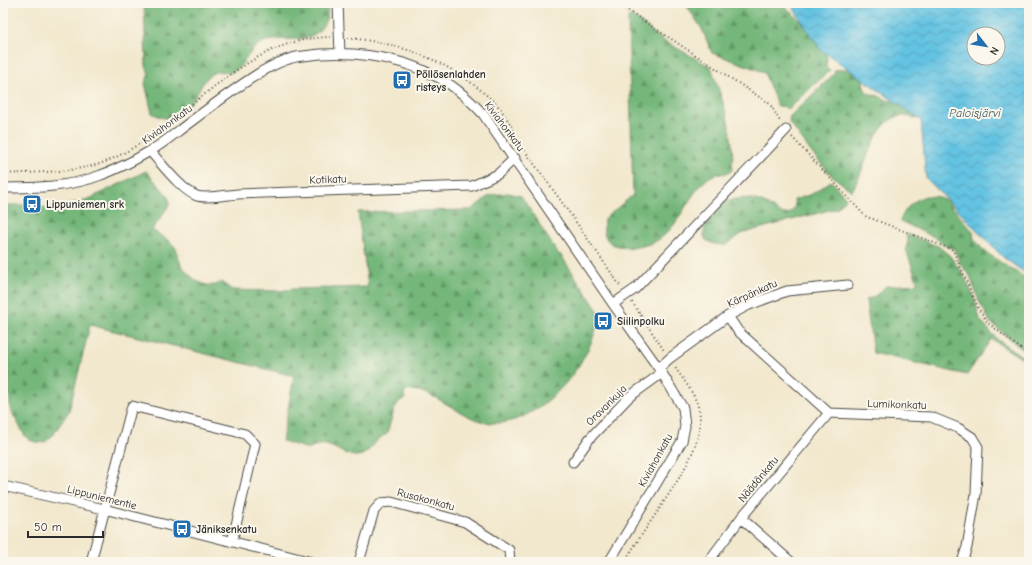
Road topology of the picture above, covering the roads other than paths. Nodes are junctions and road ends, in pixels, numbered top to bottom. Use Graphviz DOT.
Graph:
graph roads {
  1 [pos="338,3"];
  2 [pos="340,54"];
  3 [pos="786,130"];
  4 [pos="150,151"];
  5 [pos="515,158"];
  6 [pos="3,188"];
  7 [pos="848,285"];
  8 [pos="613,304"];
  9 [pos="728,316"];
  10 [pos="661,371"];
  11 [pos="829,413"];
  12 [pos="574,462"];
  13 [pos="3,486"];
  14 [pos="104,509"];
  15 [pos="741,518"];
  16 [pos="232,542"];
  17 [pos="91,562"];
  18 [pos="312,562"];
  19 [pos="359,562"];
  20 [pos="510,562"];
  21 [pos="609,562"];
  22 [pos="708,562"];
  23 [pos="791,562"];
  24 [pos="962,562"];
  1 -- 2 [label="street"];
  2 -- 4 [label="street, Kiviahonkatu"];
  2 -- 5 [label="street, Kiviahonkatu"];
  3 -- 8 [label="street"];
  4 -- 5 [label="street, Kotikatu"];
  4 -- 6 [label="street, Kiviahonkatu"];
  5 -- 8 [label="street, Kiviahonkatu"];
  7 -- 9 [label="street, Kärpänkatu"];
  8 -- 10 [label="street, Kiviahonkatu"];
  9 -- 10 [label="street, Kärpänkatu"];
  9 -- 11 [label="street"];
  10 -- 12 [label="street, Oravankuja"];
  10 -- 21 [label="street, Kiviahonkatu"];
  11 -- 15 [label="street, Näädänkatu"];
  11 -- 24 [label="street, Lumikonkatu"];
  13 -- 14 [label="street, Lippuniementie"];
  14 -- 16 [label="street, Lippuniementie"];
  14 -- 16 [label="street"];
  14 -- 17 [label="street"];
  15 -- 22 [label="street, Näädänkatu"];
  15 -- 23 [label="street"];
  16 -- 18 [label="street, Lippuniementie"];
  19 -- 20 [label="street, Rusakonkatu"];
}
